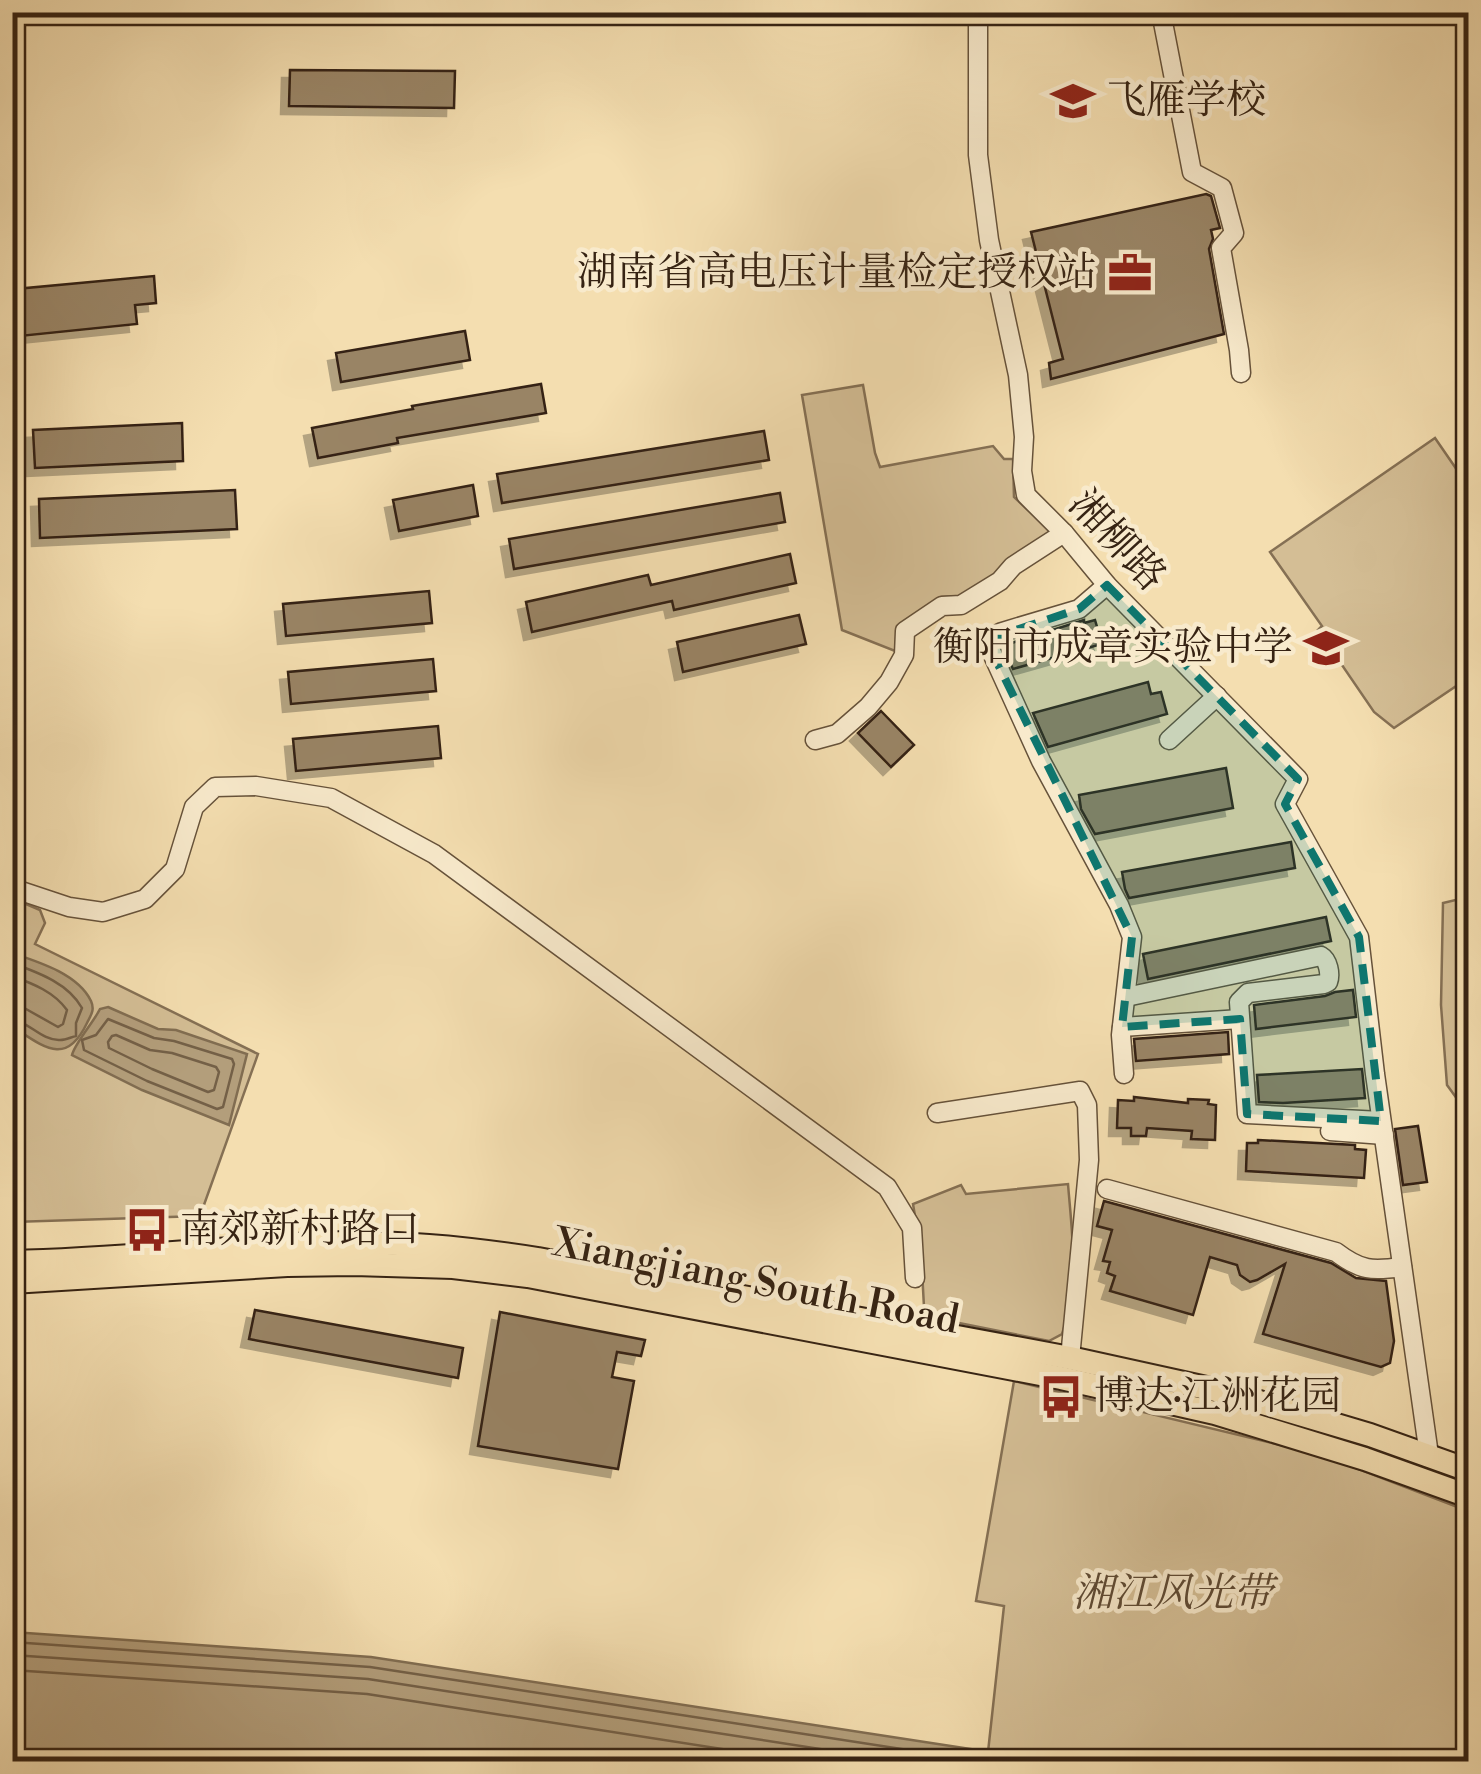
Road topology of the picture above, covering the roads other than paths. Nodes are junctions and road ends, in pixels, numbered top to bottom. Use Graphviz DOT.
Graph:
graph roads {
  1 [pos="978,12"];
  2 [pos="1161,12"];
  3 [pos="1241,373"];
  4 [pos="1064,532"];
  5 [pos="1107,584"];
  6 [pos="1217,696"];
  7 [pos="814,740"];
  8 [pos="1169,740"];
  9 [pos="12,888"];
  10 [pos="1126,996"];
  11 [pos="1240,1019"];
  12 [pos="1122,1028"];
  13 [pos="1124,1074"];
  14 [pos="938,1113"];
  15 [pos="1382,1128"];
  16 [pos="1107,1189"];
  17 [pos="12,1262"];
  18 [pos="1402,1267"];
  19 [pos="915,1278"];
  20 [pos="12,1282"];
  21 [pos="1070,1358"];
  22 [pos="1429,1456"];
  23 [pos="1468,1470"];
  24 [pos="1468,1496"];
  1 -- 4 [label="street, 湘柳路"];
  2 -- 3 [label="street"];
  4 -- 5 [label="street, 湘柳路"];
  4 -- 7 [label="street"];
  5 -- 6 [label="street, 湘柳路"];
  5 -- 10 [label="street"];
  6 -- 8 [label="street"];
  6 -- 15 [label="street, 湘柳路"];
  9 -- 19 [label="street"];
  10 -- 11 [label="street"];
  10 -- 12 [label="street"];
  11 -- 12 [label="street"];
  11 -- 15 [label="street"];
  12 -- 13 [label="street"];
  14 -- 21 [label="street"];
  15 -- 18 [label="street, 湘柳路"];
  16 -- 18 [label="street"];
  17 -- 21 [label="main road, Xiangjiang South Road"];
  18 -- 22 [label="street, 湘柳路"];
  20 -- 24 [label="main road, Xiangjiang South Road"];
  21 -- 22 [label="main road, Xiangjiang South Road"];
  22 -- 23 [label="main road, Xiangjiang South Road"];
}
